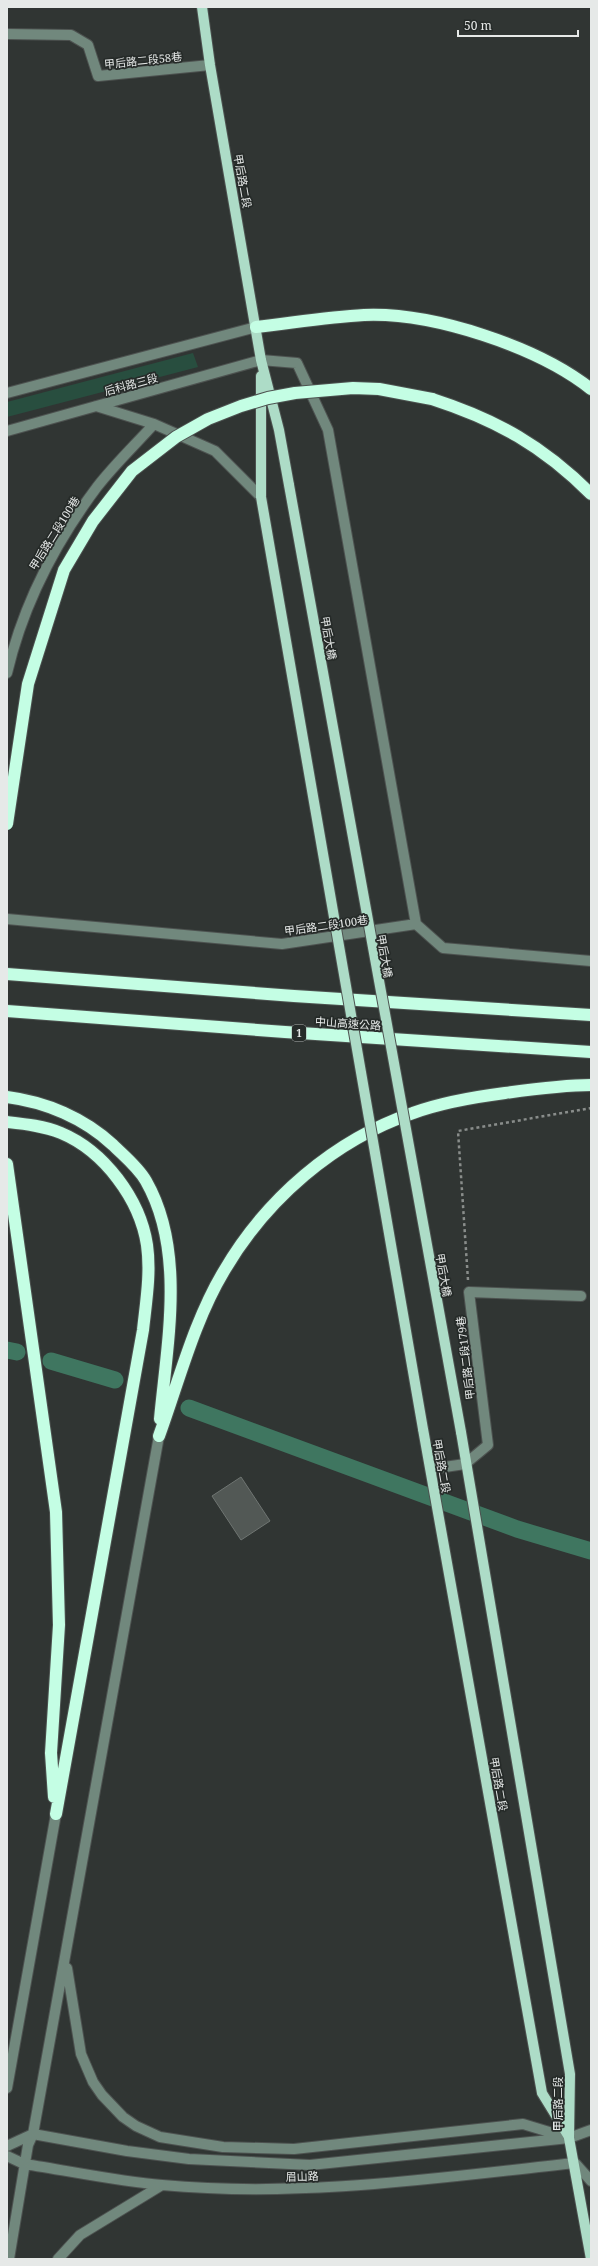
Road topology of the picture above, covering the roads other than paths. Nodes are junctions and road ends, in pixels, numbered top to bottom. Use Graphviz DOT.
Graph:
graph roads {
  1 [pos="202,7"];
  2 [pos="7,34"];
  3 [pos="210,65"];
  4 [pos="256,327"];
  5 [pos="261,360"];
  6 [pos="591,389"];
  7 [pos="7,393"];
  8 [pos="96,406"];
  9 [pos="154,424"];
  10 [pos="7,431"];
  11 [pos="289,485"];
  12 [pos="591,494"];
  13 [pos="261,497"];
  14 [pos="7,673"];
  15 [pos="7,824"];
  16 [pos="7,919"];
  17 [pos="416,924"];
  18 [pos="591,961"];
  19 [pos="7,974"];
  20 [pos="7,1011"];
  21 [pos="591,1015"];
  22 [pos="591,1052"];
  23 [pos="591,1085"];
  24 [pos="7,1097"];
  25 [pos="7,1122"];
  26 [pos="7,1164"];
  27 [pos="581,1296"];
  28 [pos="461,1432"];
  29 [pos="159,1436"];
  30 [pos="465,1464"];
  31 [pos="431,1469"];
  32 [pos="56,1814"];
  33 [pos="65,1960"];
  34 [pos="7,2088"];
  35 [pos="591,2130"];
  36 [pos="33,2134"];
  37 [pos="569,2138"];
  38 [pos="7,2146"];
  39 [pos="7,2156"];
  40 [pos="575,2162"];
  41 [pos="24,2164"];
  42 [pos="591,2181"];
  43 [pos="162,2185"];
  44 [pos="9,2259"];
  45 [pos="58,2259"];
  46 [pos="591,2259"];
  1 -- 3 [label="main road, 甲后路二段"];
  2 -- 3 [label="street, 甲后路二段58巷"];
  3 -- 4 [label="main road, 甲后路二段"];
  4 -- 5 [label="main road, 甲后路二段"];
  4 -- 6 [label="highway"];
  4 -- 7 [label="street, 后科路三段"];
  5 -- 8 [label="street, 后科路三段"];
  5 -- 11 [label="main road, 甲后路二段"];
  5 -- 13 [label="main road, 甲后路二段"];
  5 -- 17 [label="street"];
  8 -- 9 [label="street"];
  8 -- 10 [label="street, 后科路三段"];
  9 -- 13 [label="street"];
  9 -- 14 [label="street, 甲后路二段100巷"];
  11 -- 28 [label="main road, 甲后大橋, bridge"];
  12 -- 15 [label="highway, bridge"];
  13 -- 31 [label="main road, 甲后路二段, bridge"];
  16 -- 17 [label="street, 甲后路二段100巷"];
  17 -- 18 [label="street"];
  19 -- 21 [label="highway"];
  20 -- 22 [label="highway, 中山高速公路 / 1"];
  23 -- 29 [label="highway"];
  24 -- 29 [label="highway"];
  25 -- 32 [label="highway"];
  26 -- 32 [label="highway"];
  27 -- 30 [label="street, 甲后路二段179巷"];
  28 -- 30 [label="main road, 甲后路二段"];
  29 -- 33 [label="street"];
  30 -- 31 [label="street"];
  30 -- 37 [label="main road, 甲后路二段"];
  31 -- 37 [label="main road, 甲后路二段"];
  32 -- 34 [label="street"];
  33 -- 36 [label="street"];
  33 -- 37 [label="street"];
  35 -- 37 [label="street, 眉山路"];
  36 -- 37 [label="street, 眉山路"];
  36 -- 38 [label="street"];
  36 -- 41 [label="street"];
  37 -- 40 [label="main road, 甲后路二段"];
  39 -- 41 [label="street, 眉山路"];
  40 -- 42 [label="street"];
  40 -- 43 [label="street, 眉山路"];
  40 -- 46 [label="main road, 甲后路二段"];
  41 -- 43 [label="street, 眉山路"];
  41 -- 44 [label="street"];
  43 -- 45 [label="street"];
}
